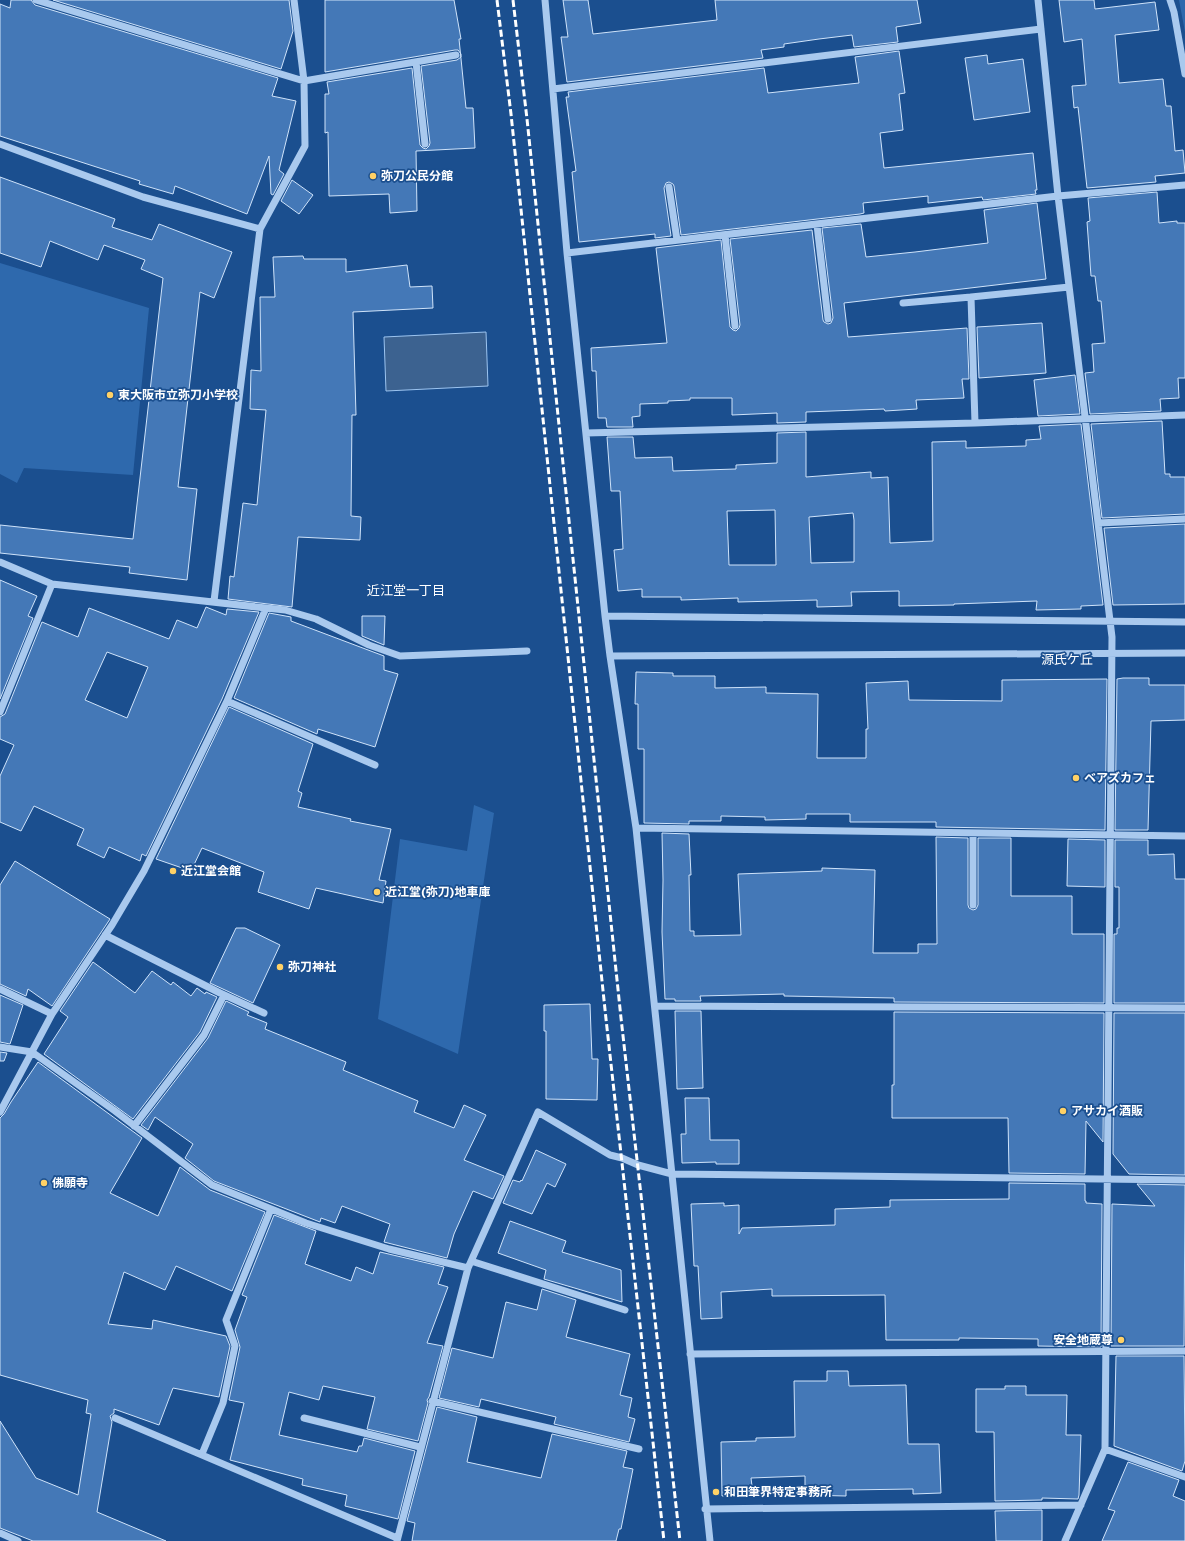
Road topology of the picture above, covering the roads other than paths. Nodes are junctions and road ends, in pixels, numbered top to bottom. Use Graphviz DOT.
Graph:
graph roads {
  1 [pos="36,0"];
  2 [pos="294,0"];
  3 [pos="545,0"];
  4 [pos="1038,0"];
  5 [pos="1170,0"];
  6 [pos="1041,29"];
  7 [pos="456,55"];
  8 [pos="416,62"];
  9 [pos="1185,74"];
  10 [pos="304,81"];
  11 [pos="553,89"];
  12 [pos="0,144"];
  13 [pos="425,144"];
  14 [pos="1185,185"];
  15 [pos="668,187"];
  16 [pos="1058,196"];
  17 [pos="817,224"];
  18 [pos="260,229"];
  19 [pos="725,235"];
  20 [pos="677,240"];
  21 [pos="567,253"];
  22 [pos="1069,287"];
  23 [pos="971,297"];
  24 [pos="903,302"];
  25 [pos="828,320"];
  26 [pos="735,326"];
  27 [pos="1185,415"];
  28 [pos="1086,418"];
  29 [pos="975,423"];
  30 [pos="586,433"];
  31 [pos="1185,519"];
  32 [pos="1098,522"];
  33 [pos="0,562"];
  34 [pos="52,584"];
  35 [pos="214,601"];
  36 [pos="266,608"];
  37 [pos="605,616"];
  38 [pos="1110,622"];
  39 [pos="1185,622"];
  40 [pos="526,651"];
  41 [pos="1112,653"];
  42 [pos="1185,653"];
  43 [pos="610,656"];
  44 [pos="227,701"];
  45 [pos="0,712"];
  46 [pos="375,765"];
  47 [pos="636,828"];
  48 [pos="973,833"];
  49 [pos="1110,835"];
  50 [pos="1185,836"];
  51 [pos="973,905"];
  52 [pos="105,935"];
  53 [pos="0,989"];
  54 [pos="224,995"];
  55 [pos="655,1006"];
  56 [pos="1108,1008"];
  57 [pos="1185,1008"];
  58 [pos="264,1012"];
  59 [pos="52,1014"];
  60 [pos="0,1047"];
  61 [pos="32,1052"];
  62 [pos="0,1112"];
  63 [pos="134,1126"];
  64 [pos="672,1174"];
  65 [pos="1107,1180"];
  66 [pos="1185,1180"];
  67 [pos="270,1209"];
  68 [pos="469,1265"];
  69 [pos="625,1310"];
  70 [pos="1106,1351"];
  71 [pos="1185,1351"];
  72 [pos="690,1354"];
  73 [pos="432,1401"];
  74 [pos="115,1418"];
  75 [pos="304,1418"];
  76 [pos="420,1447"];
  77 [pos="639,1449"];
  78 [pos="1105,1450"];
  79 [pos="202,1454"];
  80 [pos="1185,1477"];
  81 [pos="1081,1505"];
  82 [pos="705,1509"];
  83 [pos="0,1533"];
  84 [pos="397,1540"];
  85 [pos="18,1541"];
  86 [pos="710,1541"];
  87 [pos="1065,1541"];
  1 -- 10 [label="street"];
  2 -- 10 [label="street"];
  3 -- 11 [label="street"];
  4 -- 6 [label="street"];
  5 -- 9 [label="street"];
  6 -- 11 [label="street"];
  6 -- 16 [label="street"];
  7 -- 8 [label="street"];
  8 -- 10 [label="street"];
  8 -- 13 [label="street"];
  10 -- 18 [label="street"];
  11 -- 21 [label="street"];
  12 -- 18 [label="street"];
  14 -- 16 [label="street"];
  15 -- 20 [label="street"];
  16 -- 17 [label="street"];
  16 -- 22 [label="street"];
  17 -- 19 [label="street"];
  17 -- 25 [label="street"];
  18 -- 35 [label="street"];
  19 -- 20 [label="street"];
  19 -- 26 [label="street"];
  20 -- 21 [label="street"];
  21 -- 30 [label="street"];
  22 -- 23 [label="street"];
  22 -- 28 [label="street"];
  23 -- 24 [label="street"];
  23 -- 29 [label="street"];
  27 -- 28 [label="street"];
  28 -- 29 [label="street"];
  28 -- 32 [label="street"];
  29 -- 30 [label="street"];
  30 -- 37 [label="street"];
  31 -- 32 [label="street"];
  32 -- 38 [label="street"];
  33 -- 34 [label="street"];
  34 -- 35 [label="street"];
  34 -- 45 [label="street"];
  35 -- 36 [label="street"];
  36 -- 40 [label="street"];
  36 -- 44 [label="street"];
  37 -- 38 [label="street"];
  37 -- 43 [label="street"];
  38 -- 39 [label="street"];
  38 -- 41 [label="street"];
  41 -- 42 [label="street"];
  41 -- 43 [label="street"];
  41 -- 49 [label="street"];
  43 -- 47 [label="street"];
  44 -- 46 [label="street"];
  44 -- 52 [label="street"];
  47 -- 48 [label="street"];
  47 -- 55 [label="street"];
  48 -- 49 [label="street"];
  48 -- 51 [label="street"];
  49 -- 50 [label="street"];
  49 -- 56 [label="street"];
  52 -- 54 [label="street"];
  52 -- 59 [label="street"];
  53 -- 59 [label="street"];
  54 -- 58 [label="street"];
  54 -- 63 [label="street"];
  55 -- 56 [label="street"];
  55 -- 64 [label="street"];
  56 -- 57 [label="street"];
  56 -- 65 [label="street"];
  59 -- 61 [label="street"];
  60 -- 61 [label="street"];
  61 -- 62 [label="street"];
  61 -- 63 [label="street"];
  63 -- 67 [label="street"];
  64 -- 65 [label="street"];
  64 -- 68 [label="street"];
  64 -- 72 [label="street"];
  65 -- 66 [label="street"];
  65 -- 70 [label="street"];
  67 -- 68 [label="street"];
  67 -- 79 [label="street"];
  68 -- 69 [label="street"];
  68 -- 73 [label="street"];
  70 -- 71 [label="street"];
  70 -- 72 [label="street"];
  70 -- 78 [label="street"];
  72 -- 82 [label="street"];
  73 -- 76 [label="street"];
  73 -- 77 [label="street"];
  74 -- 79 [label="street"];
  75 -- 76 [label="street"];
  76 -- 84 [label="street"];
  78 -- 80 [label="street"];
  78 -- 81 [label="street"];
  79 -- 84 [label="street"];
  81 -- 82 [label="street"];
  81 -- 87 [label="street"];
  82 -- 86 [label="street"];
  83 -- 85 [label="street"];
}
